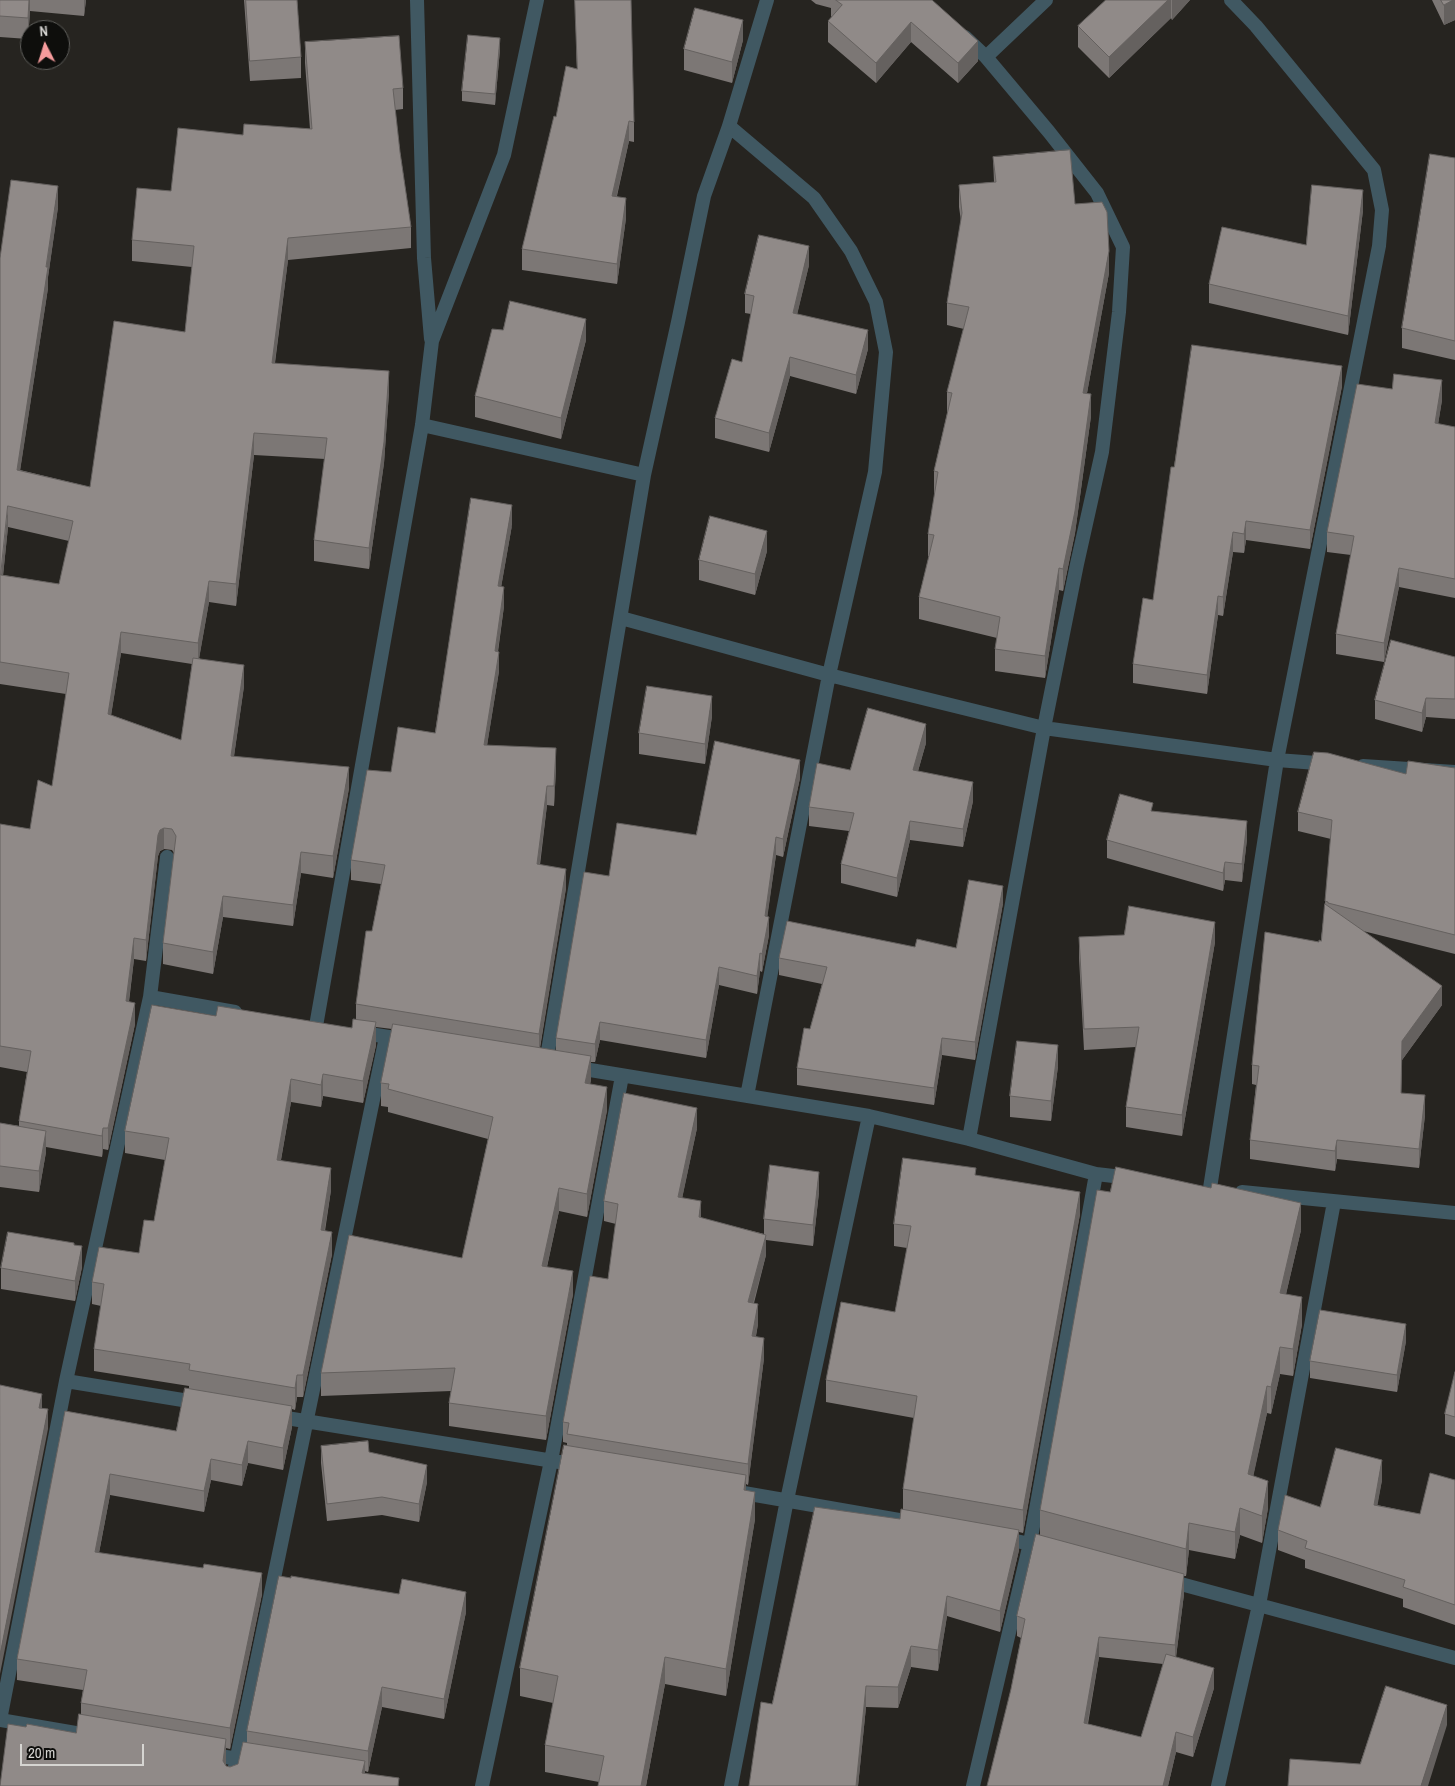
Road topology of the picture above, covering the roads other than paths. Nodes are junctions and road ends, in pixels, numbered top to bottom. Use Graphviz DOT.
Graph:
graph roads {
  1 [pos="417,0"];
  2 [pos="537,0"];
  3 [pos="767,0"];
  4 [pos="1046,0"];
  5 [pos="1230,0"];
  6 [pos="951,25"];
  7 [pos="986,57"];
  8 [pos="729,126"];
  9 [pos="432,342"];
  10 [pos="422,425"];
  11 [pos="644,475"];
  12 [pos="621,618"];
  13 [pos="829,675"];
  14 [pos="1044,728"];
  15 [pos="1276,760"];
  16 [pos="1455,772"];
  17 [pos="167,857"];
  18 [pos="150,997"];
  19 [pos="247,1014"];
  20 [pos="386,1037"];
  21 [pos="424,1043"];
  22 [pos="622,1076"];
  23 [pos="747,1096"];
  24 [pos="869,1116"];
  25 [pos="969,1139"];
  26 [pos="1096,1174"];
  27 [pos="1144,1180"];
  28 [pos="1334,1202"];
  29 [pos="1455,1213"];
  30 [pos="66,1381"];
  31 [pos="211,1405"];
  32 [pos="259,1413"];
  33 [pos="307,1421"];
  34 [pos="551,1461"];
  35 [pos="590,1467"];
  36 [pos="728,1490"];
  37 [pos="787,1500"];
  38 [pos="913,1522"];
  39 [pos="991,1536"];
  40 [pos="1030,1542"];
  41 [pos="1068,1553"];
  42 [pos="1154,1576"];
  43 [pos="1259,1605"];
  44 [pos="1455,1658"];
  45 [pos="108,1738"];
  46 [pos="197,1752"];
  47 [pos="236,1759"];
  48 [pos="266,1764"];
  49 [pos="231,1786"];
  50 [pos="482,1786"];
  51 [pos="731,1786"];
  52 [pos="973,1786"];
  53 [pos="1218,1786"];
  1 -- 9 [label="street"];
  2 -- 9 [label="street"];
  3 -- 8 [label="street"];
  4 -- 7 [label="street"];
  5 -- 15 [label="street"];
  6 -- 7 [label="street"];
  7 -- 14 [label="street"];
  8 -- 11 [label="street"];
  8 -- 13 [label="street"];
  9 -- 10 [label="street"];
  10 -- 11 [label="street"];
  10 -- 20 [label="street"];
  11 -- 12 [label="street"];
  12 -- 13 [label="street"];
  12 -- 22 [label="street"];
  13 -- 14 [label="street"];
  13 -- 23 [label="street"];
  14 -- 15 [label="street"];
  14 -- 25 [label="street"];
  15 -- 16 [label="street"];
  15 -- 28 [label="street"];
  17 -- 18 [label="street"];
  18 -- 19 [label="street"];
  18 -- 30 [label="street"];
  20 -- 21 [label="street"];
  20 -- 33 [label="street"];
  22 -- 23 [label="street"];
  22 -- 34 [label="street"];
  23 -- 24 [label="street"];
  24 -- 25 [label="street"];
  24 -- 37 [label="street"];
  25 -- 26 [label="street"];
  26 -- 27 [label="street"];
  26 -- 40 [label="street"];
  28 -- 29 [label="street"];
  28 -- 43 [label="street"];
  30 -- 31 [label="street"];
  30 -- 45 [label="street"];
  32 -- 33 [label="street"];
  33 -- 34 [label="street"];
  33 -- 47 [label="street"];
  34 -- 35 [label="street"];
  34 -- 50 [label="street"];
  36 -- 37 [label="street"];
  37 -- 38 [label="street"];
  37 -- 51 [label="street"];
  39 -- 40 [label="street"];
  40 -- 41 [label="street"];
  40 -- 52 [label="street"];
  42 -- 43 [label="street"];
  43 -- 44 [label="street"];
  43 -- 53 [label="street"];
  46 -- 47 [label="street"];
  47 -- 48 [label="street"];
  47 -- 49 [label="street"];
}
